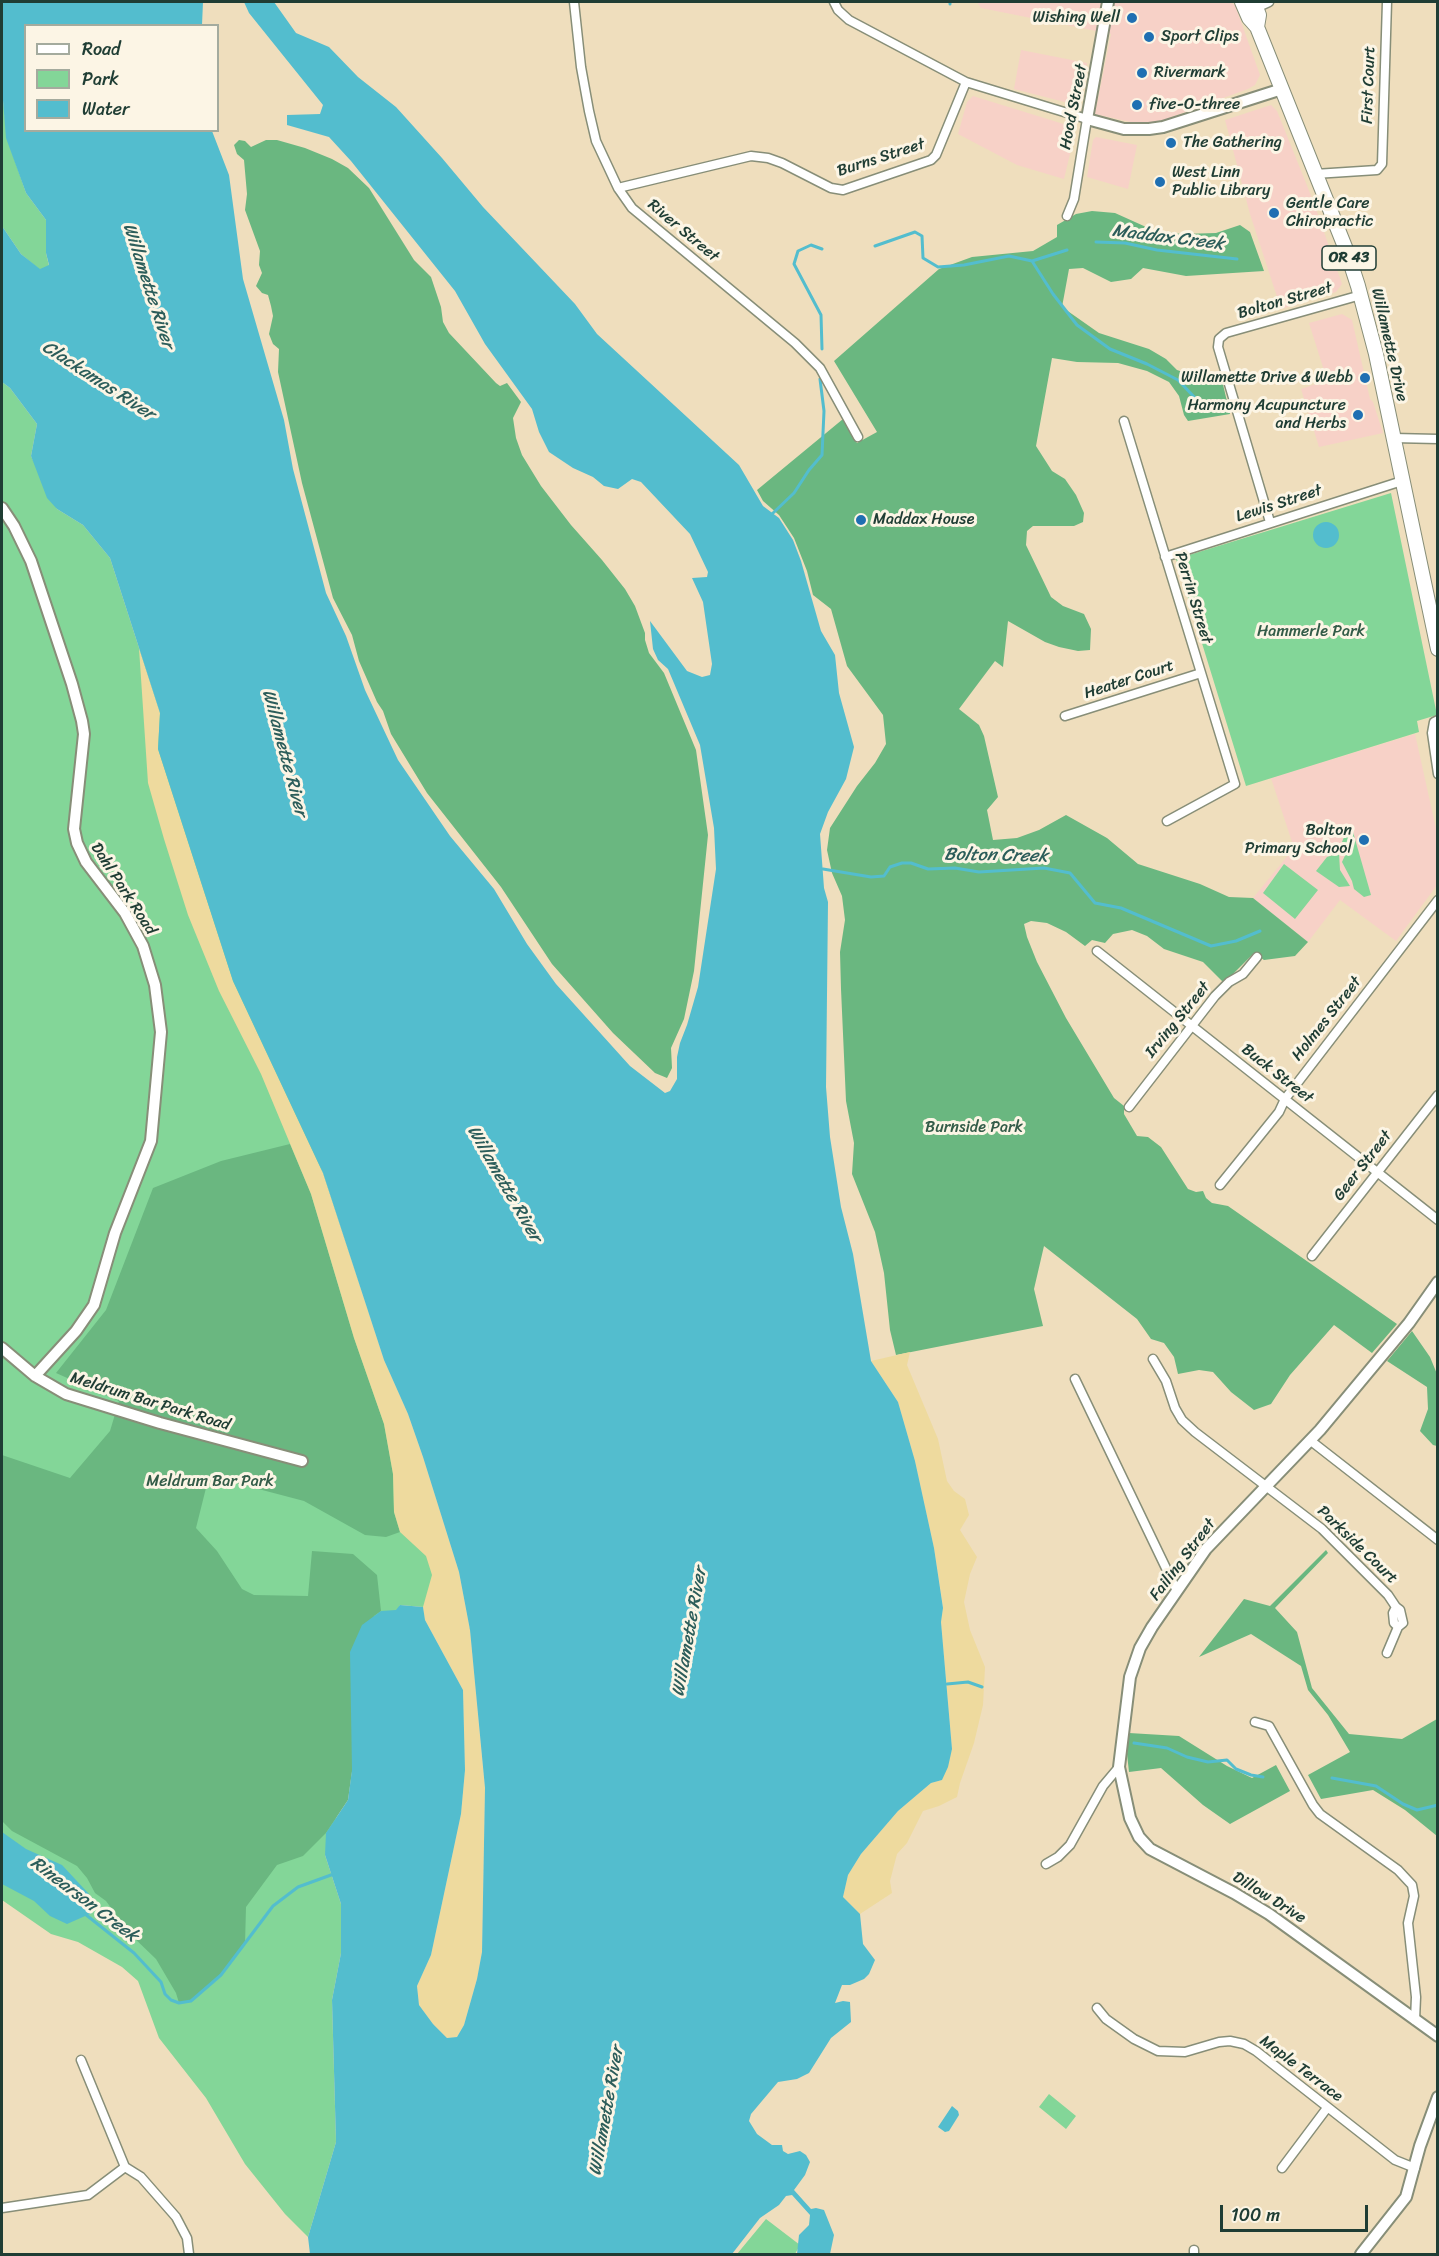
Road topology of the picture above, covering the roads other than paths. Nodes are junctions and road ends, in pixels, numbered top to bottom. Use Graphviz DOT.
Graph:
graph roads {
  1 [pos="574,2"];
  2 [pos="834,2"];
  3 [pos="1108,2"];
  4 [pos="1242,2"];
  5 [pos="1387,2"];
  6 [pos="1260,4"];
  7 [pos="1257,27"];
  8 [pos="966,82"];
  9 [pos="1282,89"];
  10 [pos="1088,118"];
  11 [pos="1315,174"];
  12 [pos="618,188"];
  13 [pos="1067,216"];
  14 [pos="1361,295"];
  15 [pos="1124,421"];
  16 [pos="858,437"];
  17 [pos="1393,438"];
  18 [pos="1437,439"];
  19 [pos="1402,481"];
  20 [pos="2,508"];
  21 [pos="1270,522"];
  22 [pos="1165,557"];
  23 [pos="1437,649"];
  24 [pos="1201,673"];
  25 [pos="1065,716"];
  26 [pos="1437,720"];
  27 [pos="1437,774"];
  28 [pos="1167,821"];
  29 [pos="1437,900"];
  30 [pos="1097,951"];
  31 [pos="1257,957"];
  32 [pos="1191,1025"];
  33 [pos="1437,1095"];
  34 [pos="1285,1099"];
  35 [pos="1129,1107"];
  36 [pos="1377,1172"];
  37 [pos="1220,1185"];
  38 [pos="1437,1220"];
  39 [pos="1312,1256"];
  40 [pos="1437,1282"];
  41 [pos="2,1348"];
  42 [pos="1153,1359"];
  43 [pos="35,1376"];
  44 [pos="1075,1379"];
  45 [pos="1311,1441"];
  46 [pos="302,1461"];
  47 [pos="1265,1487"];
  48 [pos="1437,1540"];
  49 [pos="1176,1591"];
  50 [pos="1387,1653"];
  51 [pos="1255,1722"];
  52 [pos="1119,1767"];
  53 [pos="1046,1864"];
  54 [pos="1097,2008"];
  55 [pos="1415,2020"];
  56 [pos="1437,2036"];
  57 [pos="81,2060"];
  58 [pos="1437,2097"];
  59 [pos="1327,2108"];
  60 [pos="125,2167"];
  61 [pos="1282,2168"];
  62 [pos="1415,2168"];
  63 [pos="2,2208"];
  64 [pos="189,2254"];
  65 [pos="1361,2254"];
  1 -- 12 [label="street, River Street"];
  2 -- 8 [label="street"];
  3 -- 10 [label="street, Hood Street"];
  4 -- 7 [label="main road, Willamette Drive / OR 43"];
  5 -- 11 [label="street, First Court"];
  6 -- 7 [label="main road, Willamette Drive / OR 43"];
  7 -- 9 [label="main road, Willamette Drive / OR 43"];
  8 -- 10 [label="street"];
  8 -- 12 [label="street, Burns Street"];
  9 -- 10 [label="street"];
  9 -- 11 [label="main road, Willamette Drive / OR 43"];
  10 -- 13 [label="street, Hood Street"];
  11 -- 14 [label="main road, Willamette Drive / OR 43"];
  12 -- 16 [label="street, River Street"];
  14 -- 17 [label="main road, Willamette Drive / OR 43"];
  14 -- 21 [label="street, Bolton Street"];
  15 -- 22 [label="street, Perrin Street"];
  17 -- 18 [label="street"];
  17 -- 19 [label="main road, Willamette Drive / OR 43"];
  19 -- 21 [label="street, Lewis Street"];
  19 -- 23 [label="main road, Willamette Drive / OR 43"];
  20 -- 43 [label="street, Dahl Park Road"];
  21 -- 22 [label="street, Lewis Street"];
  22 -- 24 [label="street, Perrin Street"];
  24 -- 25 [label="street, Heater Court"];
  24 -- 28 [label="street, Perrin Street"];
  26 -- 27 [label="street"];
  29 -- 34 [label="street, Holmes Street"];
  30 -- 32 [label="street, Buck Street"];
  31 -- 32 [label="street, Irving Street"];
  32 -- 34 [label="street, Buck Street"];
  32 -- 35 [label="street, Irving Street"];
  33 -- 36 [label="street, Geer Street"];
  34 -- 36 [label="street, Buck Street"];
  34 -- 37 [label="street, Holmes Street"];
  36 -- 38 [label="street, Buck Street"];
  36 -- 39 [label="street, Geer Street"];
  40 -- 45 [label="street, Failing Street"];
  41 -- 43 [label="street, Meldrum Bar Park Road"];
  42 -- 47 [label="street, Parkside Court"];
  43 -- 46 [label="street, Meldrum Bar Park Road"];
  44 -- 49 [label="street"];
  45 -- 47 [label="street, Failing Street"];
  45 -- 48 [label="street"];
  47 -- 49 [label="street, Failing Street"];
  47 -- 50 [label="street, Parkside Court"];
  49 -- 52 [label="street, Failing Street"];
  51 -- 55 [label="street"];
  52 -- 53 [label="street"];
  52 -- 55 [label="street, Dillow Drive"];
  54 -- 59 [label="street, Maple Terrace"];
  55 -- 56 [label="street, Dillow Drive"];
  57 -- 60 [label="street"];
  58 -- 62 [label="street"];
  59 -- 61 [label="street"];
  59 -- 62 [label="street, Maple Terrace"];
  60 -- 63 [label="street"];
  60 -- 64 [label="street"];
  62 -- 65 [label="street"];
}
